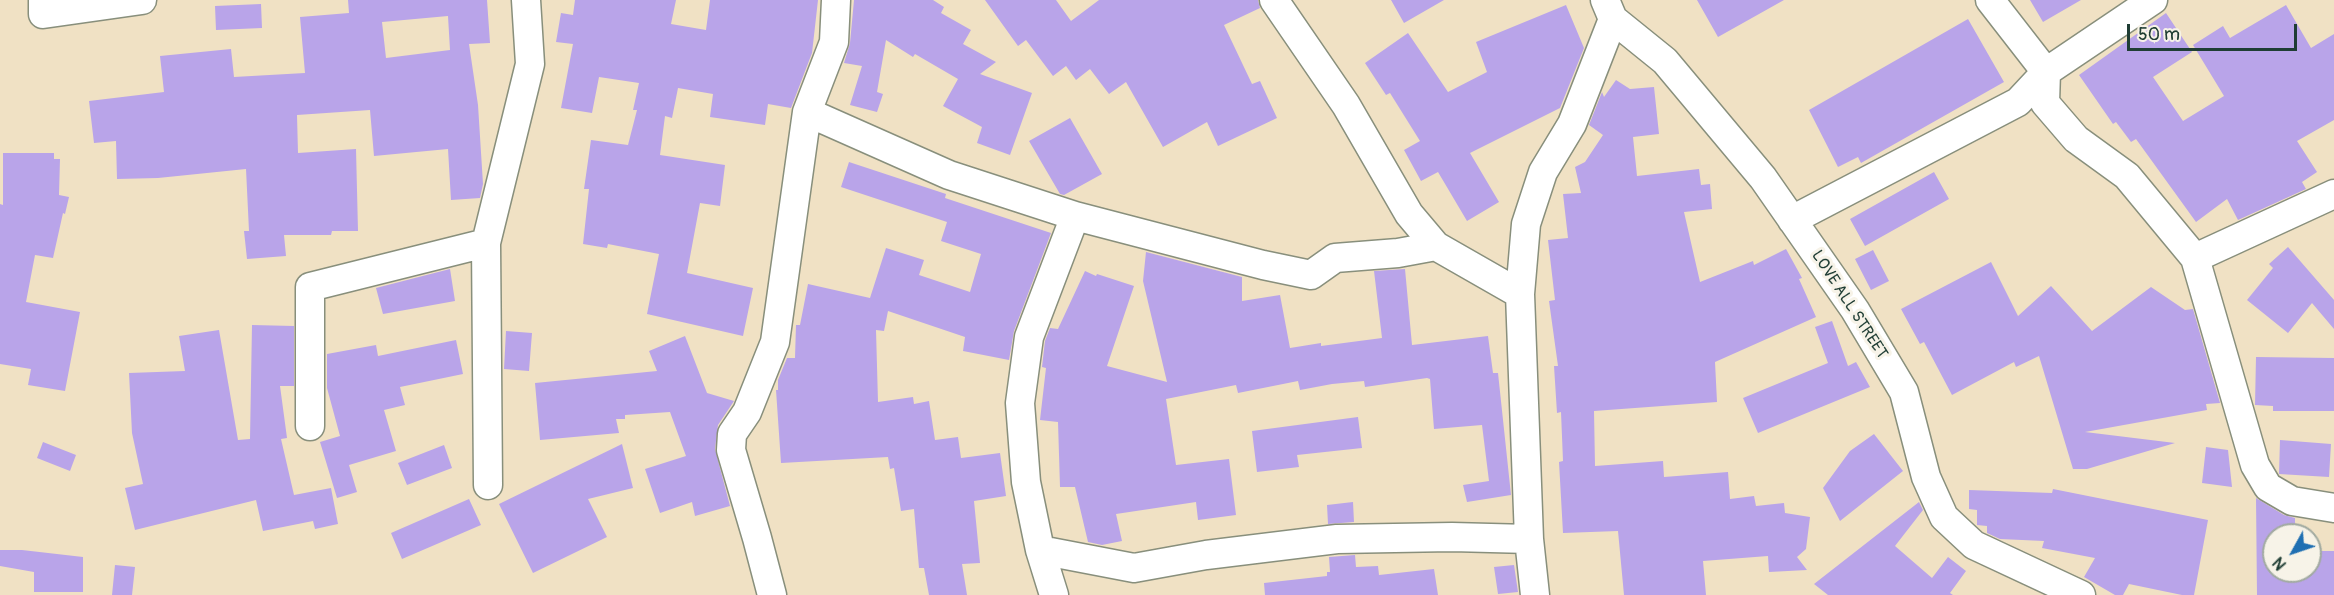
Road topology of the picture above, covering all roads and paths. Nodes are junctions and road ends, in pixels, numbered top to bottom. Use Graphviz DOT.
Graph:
graph roads {
  1 [pos="43,0"];
  2 [pos="142,0"];
  3 [pos="526,0"];
  4 [pos="836,0"];
  5 [pos="1274,0"];
  6 [pos="1990,0"];
  7 [pos="2153,0"];
  8 [pos="1609,10"];
  9 [pos="2046,72"];
  10 [pos="807,112"];
  11 [pos="2334,194"];
  12 [pos="1409,214"];
  13 [pos="1075,216"];
  14 [pos="1792,220"];
  15 [pos="486,243"];
  16 [pos="1436,246"];
  17 [pos="1398,253"];
  18 [pos="2196,258"];
  19 [pos="1520,294"];
  20 [pos="310,426"];
  21 [pos="488,485"];
  22 [pos="2334,508"];
  23 [pos="1529,540"];
  24 [pos="1040,550"];
  25 [pos="772,595"];
  26 [pos="1054,595"];
  27 [pos="1535,595"];
  28 [pos="2081,595"];
  1 -- 2 [label="street"];
  3 -- 15 [label="street"];
  4 -- 10 [label="street"];
  5 -- 12 [label="street"];
  6 -- 9 [label="street"];
  7 -- 9 [label="street"];
  8 -- 14 [label="street, LOVE ALL STREET"];
  8 -- 19 [label="street"];
  9 -- 14 [label="street"];
  9 -- 18 [label="street"];
  10 -- 13 [label="street"];
  10 -- 25 [label="street"];
  11 -- 18 [label="street"];
  12 -- 16 [label="street"];
  12 -- 17 [label="street"];
  13 -- 17 [label="street"];
  13 -- 24 [label="street"];
  14 -- 28 [label="street, LOVE ALL STREET"];
  15 -- 20 [label="street"];
  15 -- 21 [label="street"];
  16 -- 17 [label="street"];
  16 -- 19 [label="street"];
  18 -- 22 [label="street"];
  19 -- 23 [label="street"];
  23 -- 24 [label="street"];
  23 -- 27 [label="street"];
  24 -- 26 [label="street"];
}
